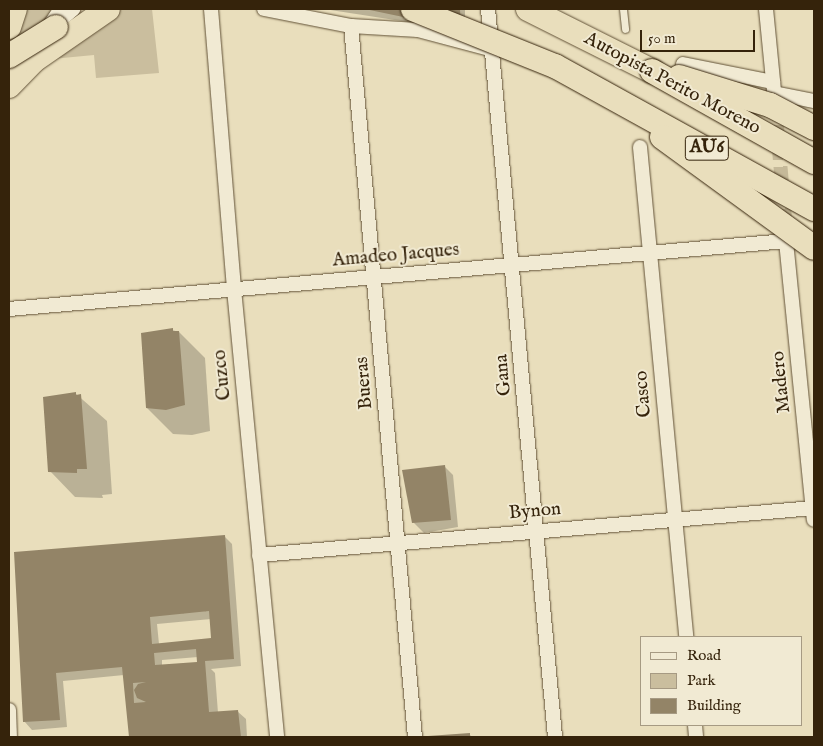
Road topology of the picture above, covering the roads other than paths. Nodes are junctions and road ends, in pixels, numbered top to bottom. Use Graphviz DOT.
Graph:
graph roads {
  1 [pos="15,9"];
  2 [pos="62,9"];
  3 [pos="73,9"];
  4 [pos="96,9"];
  5 [pos="108,9"];
  6 [pos="211,9"];
  7 [pos="264,9"];
  8 [pos="413,9"];
  9 [pos="488,9"];
  10 [pos="528,9"];
  11 [pos="622,9"];
  12 [pos="766,9"];
  13 [pos="351,26"];
  14 [pos="9,27"];
  15 [pos="625,29"];
  16 [pos="48,31"];
  17 [pos="491,49"];
  18 [pos="9,56"];
  19 [pos="683,64"];
  20 [pos="652,71"];
  21 [pos="9,77"];
  22 [pos="9,86"];
  23 [pos="599,89"];
  24 [pos="774,92"];
  25 [pos="814,101"];
  26 [pos="814,128"];
  27 [pos="640,147"];
  28 [pos="814,162"];
  29 [pos="814,208"];
  30 [pos="786,241"];
  31 [pos="814,248"];
  32 [pos="650,252"];
  33 [pos="513,264"];
  34 [pos="375,276"];
  35 [pos="234,289"];
  36 [pos="9,309"];
  37 [pos="814,512"];
  38 [pos="674,520"];
  39 [pos="537,531"];
  40 [pos="398,543"];
  41 [pos="259,555"];
  42 [pos="686,636"];
  43 [pos="9,710"];
  44 [pos="10,737"];
  45 [pos="278,737"];
  46 [pos="415,737"];
  47 [pos="556,737"];
  1 -- 14 [label="highway"];
  2 -- 16 [label="street"];
  3 -- 16 [label="street"];
  4 -- 18 [label="highway, bridge"];
  5 -- 22 [label="highway"];
  6 -- 35 [label="street, Cuzco"];
  7 -- 13 [label="street"];
  8 -- 23 [label="highway, Autopista Perito Moreno / AU6, bridge"];
  9 -- 17 [label="street, Gana"];
  10 -- 20 [label="highway, Autopista Perito Moreno / AU6"];
  11 -- 15 [label="lane"];
  12 -- 24 [label="street"];
  13 -- 17 [label="street"];
  13 -- 34 [label="street, Bueras"];
  16 -- 21 [label="street"];
  17 -- 33 [label="street, Gana"];
  19 -- 24 [label="street"];
  20 -- 26 [label="highway, bridge"];
  20 -- 28 [label="highway, Autopista Perito Moreno / AU6, bridge"];
  23 -- 29 [label="highway, Autopista Perito Moreno / AU6, bridge"];
  23 -- 31 [label="highway, bridge"];
  24 -- 25 [label="street"];
  27 -- 32 [label="street, Casco"];
  30 -- 32 [label="street, Amadeo Jacques"];
  30 -- 37 [label="street, Madero"];
  32 -- 33 [label="street, Amadeo Jacques"];
  32 -- 38 [label="street, Casco"];
  33 -- 34 [label="street, Amadeo Jacques"];
  33 -- 39 [label="street, Gana"];
  34 -- 35 [label="street, Amadeo Jacques"];
  34 -- 40 [label="street, Bueras"];
  35 -- 36 [label="street, Amadeo Jacques"];
  35 -- 41 [label="street, Cuzco"];
  37 -- 38 [label="street, Bynon"];
  38 -- 39 [label="street, Bynon"];
  38 -- 42 [label="street, Casco"];
  39 -- 40 [label="street, Bynon"];
  39 -- 47 [label="street, Gana"];
  40 -- 41 [label="street, Bynon"];
  40 -- 46 [label="street, Bueras"];
  41 -- 45 [label="street, Cuzco"];
  43 -- 44 [label="street"];
}
